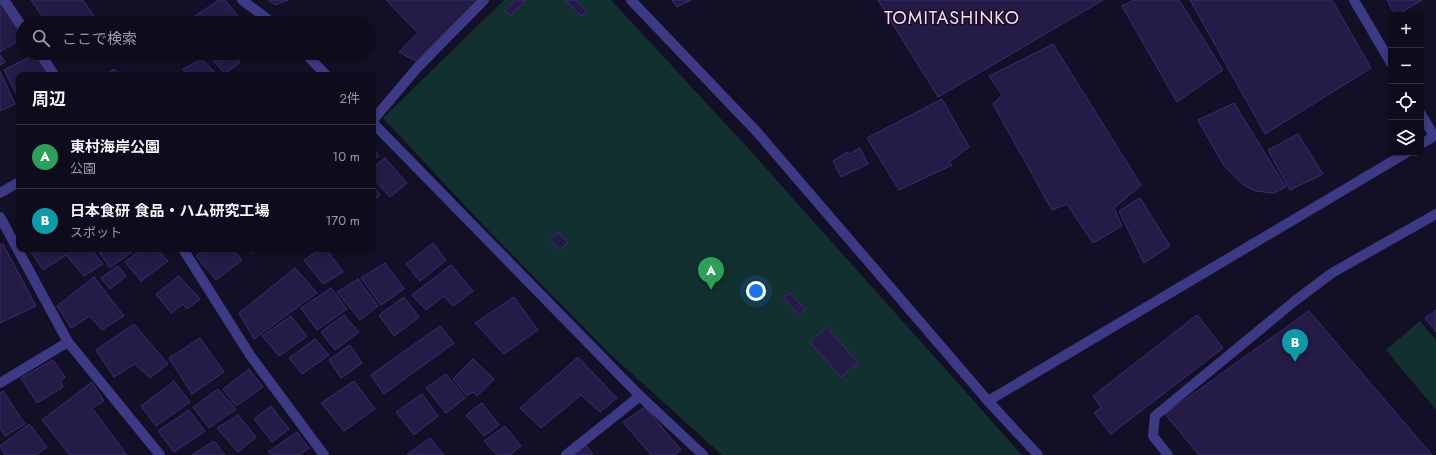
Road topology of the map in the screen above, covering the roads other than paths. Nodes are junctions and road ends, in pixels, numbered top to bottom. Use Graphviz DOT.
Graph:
graph roads {
  1 [pos="4,0"];
  2 [pos="242,0"];
  3 [pos="484,0"];
  4 [pos="631,0"];
  5 [pos="1354,0"];
  6 [pos="264,16"];
  7 [pos="16,18"];
  8 [pos="1388,58"];
  9 [pos="44,60"];
  10 [pos="312,60"];
  11 [pos="52,72"];
  12 [pos="323,72"];
  13 [pos="376,117"];
  14 [pos="1424,119"];
  15 [pos="376,124"];
  16 [pos="1435,136"];
  17 [pos="1424,142"];
  18 [pos="1401,156"];
  19 [pos="16,184"];
  20 [pos="0,194"];
  21 [pos="1436,214"];
  22 [pos="0,217"];
  23 [pos="16,246"];
  24 [pos="19,252"];
  25 [pos="187,252"];
  26 [pos="68,342"];
  27 [pos="0,383"];
  28 [pos="640,396"];
  29 [pos="988,401"];
  30 [pos="160,455"];
  31 [pos="324,455"];
  32 [pos="566,455"];
  33 [pos="703,455"];
  34 [pos="1038,455"];
  35 [pos="1168,455"];
  1 -- 7 [label="street"];
  2 -- 6 [label="street"];
  3 -- 13 [label="street"];
  4 -- 29 [label="street"];
  5 -- 8 [label="street"];
  9 -- 11 [label="street"];
  10 -- 12 [label="street"];
  14 -- 16 [label="street"];
  15 -- 28 [label="street"];
  16 -- 17 [label="street"];
  18 -- 29 [label="street"];
  19 -- 20 [label="street"];
  21 -- 35 [label="street"];
  22 -- 23 [label="street"];
  24 -- 26 [label="street"];
  25 -- 31 [label="street"];
  26 -- 27 [label="street"];
  26 -- 30 [label="street"];
  28 -- 32 [label="street"];
  28 -- 33 [label="street"];
  29 -- 34 [label="street"];
}
